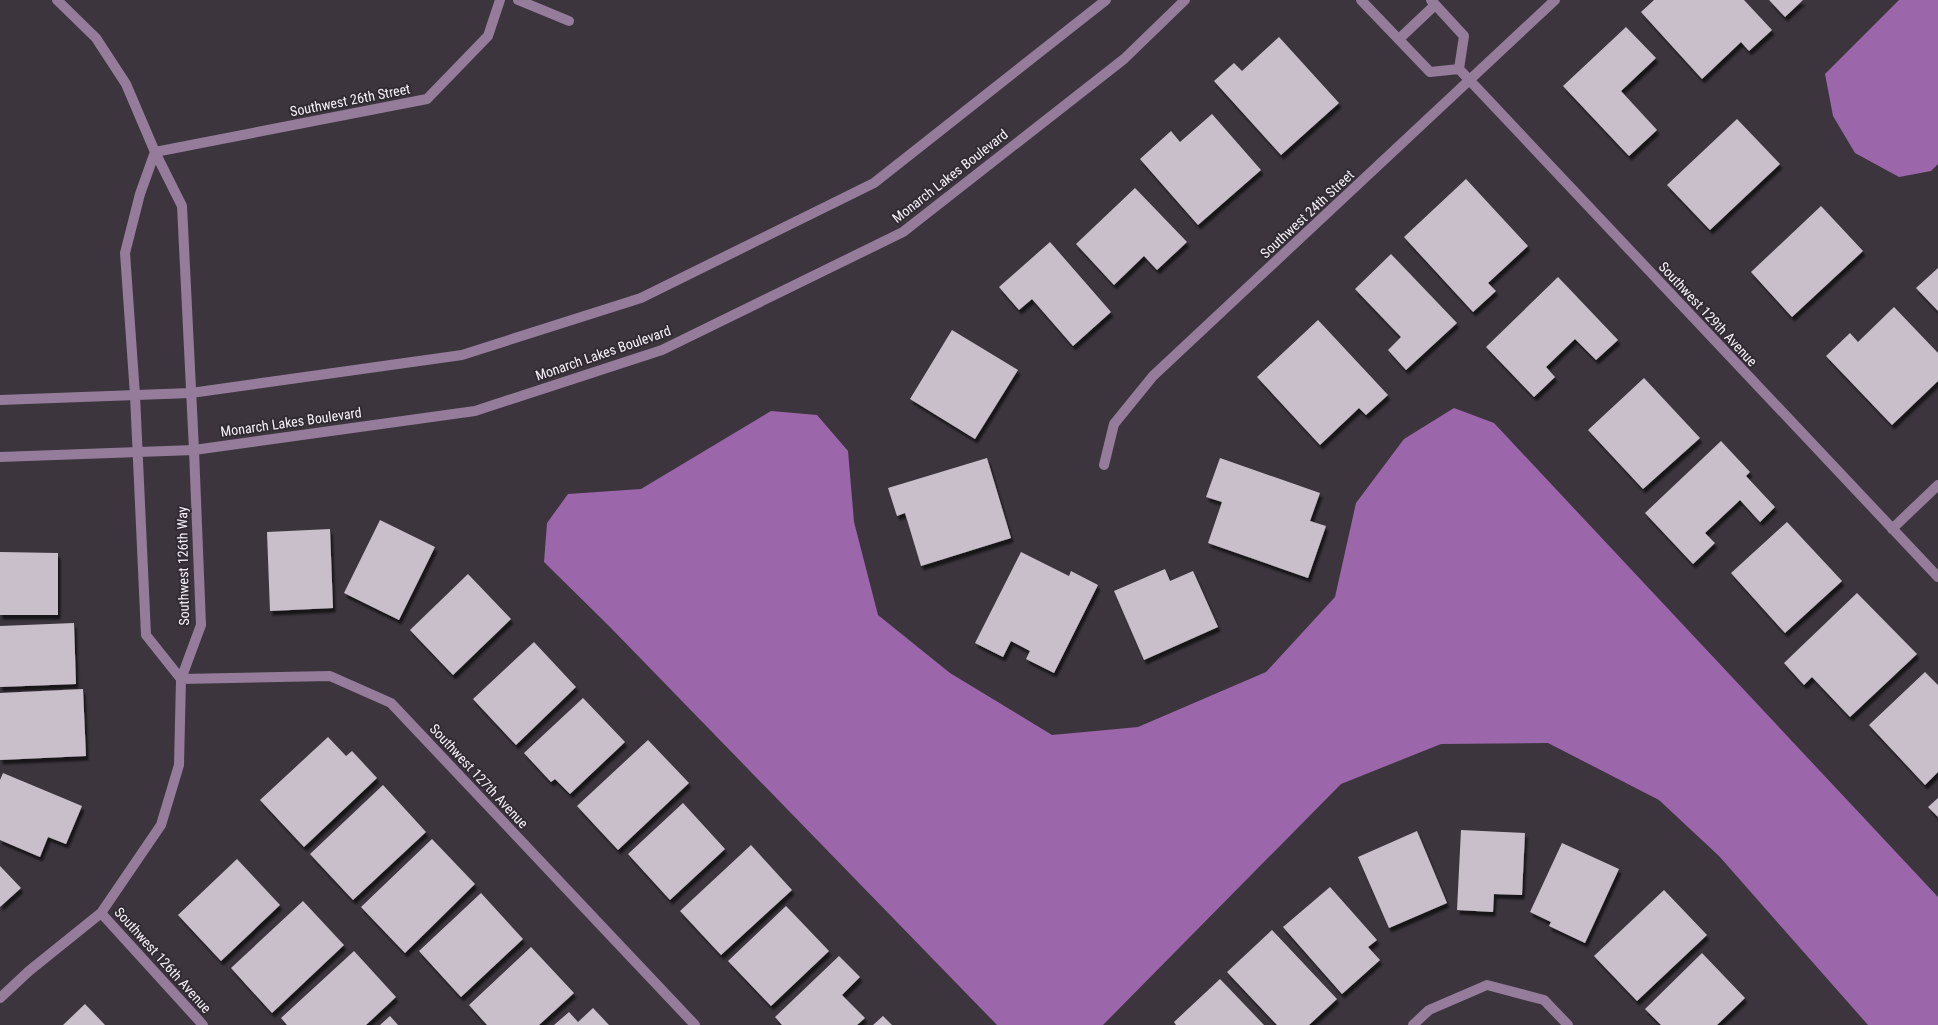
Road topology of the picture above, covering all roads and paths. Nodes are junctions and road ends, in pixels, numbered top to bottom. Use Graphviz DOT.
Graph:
graph roads {
  1 [pos="57,0"];
  2 [pos="500,0"];
  3 [pos="518,0"];
  4 [pos="1106,0"];
  5 [pos="1185,0"];
  6 [pos="1361,0"];
  7 [pos="1555,0"];
  8 [pos="1433,3"];
  9 [pos="569,21"];
  10 [pos="1399,40"];
  11 [pos="1459,69"];
  12 [pos="1470,82"];
  13 [pos="155,152"];
  14 [pos="191,392"];
  15 [pos="135,395"];
  16 [pos="0,400"];
  17 [pos="194,450"];
  18 [pos="136,452"];
  19 [pos="0,457"];
  20 [pos="1104,465"];
  21 [pos="1938,485"];
  22 [pos="1892,529"];
  23 [pos="1938,578"];
  24 [pos="181,679"];
  25 [pos="101,913"];
  26 [pos="0,998"];
  27 [pos="203,1025"];
  28 [pos="695,1025"];
  29 [pos="1413,1025"];
  30 [pos="1568,1025"];
  1 -- 13 [label="street, Southwest 126th Way"];
  2 -- 13 [label="street, Southwest 26th Street"];
  3 -- 9 [label="street"];
  4 -- 14 [label="street"];
  5 -- 17 [label="street, Monarch Lakes Boulevard"];
  6 -- 10 [label="street"];
  7 -- 12 [label="street, Southwest 24th Street"];
  8 -- 10 [label="street"];
  8 -- 11 [label="street"];
  10 -- 11 [label="street"];
  11 -- 12 [label="street, Southwest 129th Avenue"];
  12 -- 20 [label="street, Southwest 24th Street"];
  12 -- 22 [label="street, Southwest 129th Avenue"];
  13 -- 14 [label="street, Southwest 126th Way"];
  13 -- 15 [label="street"];
  14 -- 15 [label="street"];
  14 -- 17 [label="street, Southwest 126th Way"];
  15 -- 16 [label="street"];
  15 -- 18 [label="street"];
  17 -- 18 [label="street, Monarch Lakes Boulevard"];
  17 -- 24 [label="street, Southwest 126th Way"];
  18 -- 19 [label="street, Monarch Lakes Boulevard"];
  18 -- 24 [label="street"];
  21 -- 22 [label="street"];
  22 -- 23 [label="street, Southwest 129th Avenue"];
  24 -- 25 [label="street"];
  24 -- 28 [label="street, Southwest 127th Avenue"];
  25 -- 26 [label="street"];
  25 -- 27 [label="street, Southwest 126th Avenue"];
  29 -- 30 [label="street"];
}
